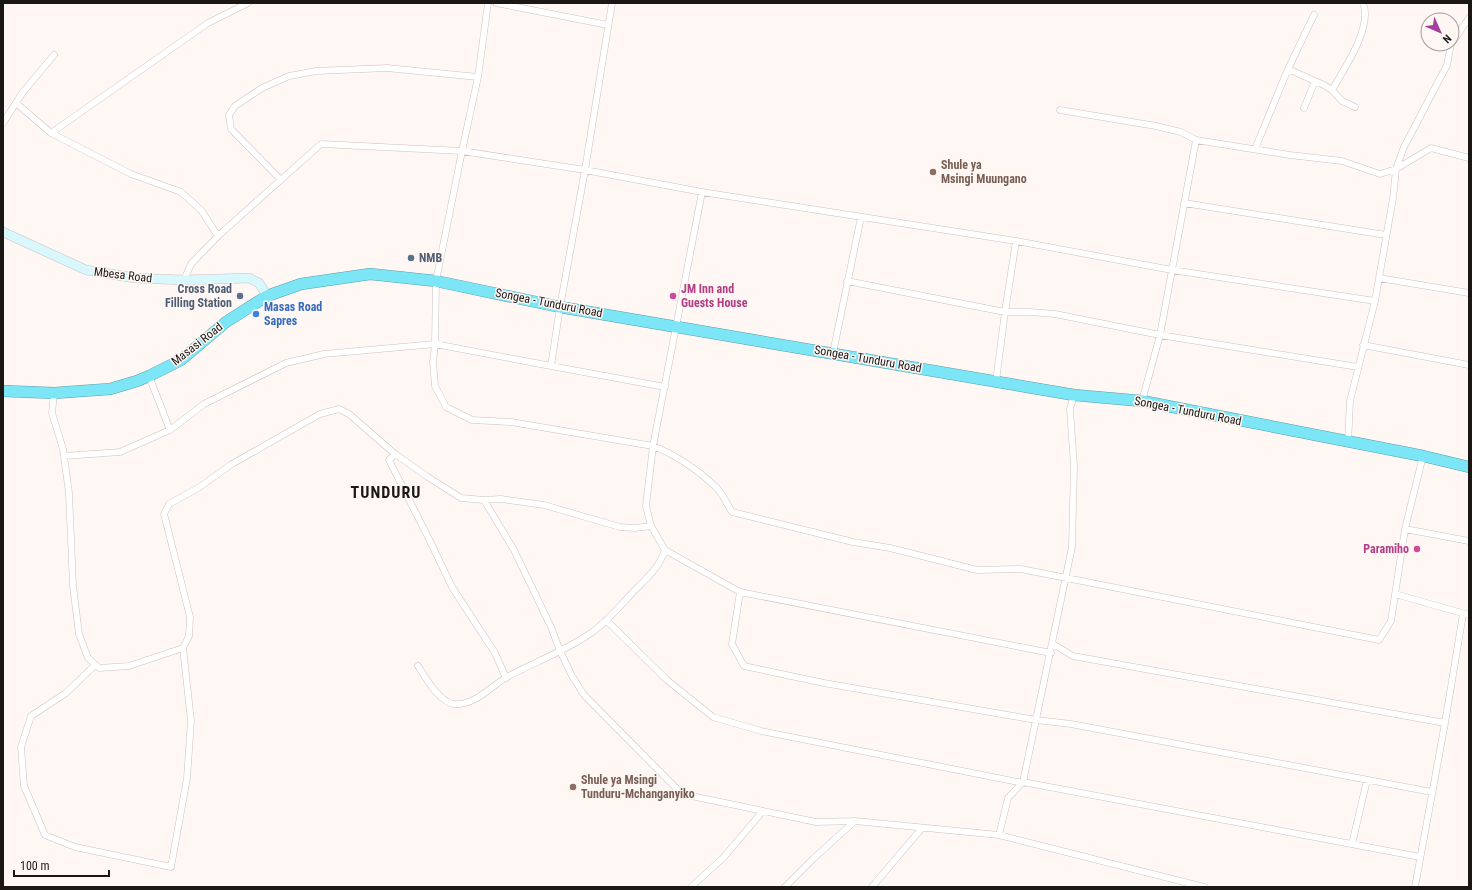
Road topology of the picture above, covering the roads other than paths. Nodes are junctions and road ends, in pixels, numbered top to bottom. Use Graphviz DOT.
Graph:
graph roads {
  1 [pos="248,3"];
  2 [pos="488,3"];
  3 [pos="496,3"];
  4 [pos="612,3"];
  5 [pos="1365,4"];
  6 [pos="1314,15"];
  7 [pos="1469,18"];
  8 [pos="608,25"];
  9 [pos="1460,32"];
  10 [pos="1450,52"];
  11 [pos="54,56"];
  12 [pos="1288,69"];
  13 [pos="478,77"];
  14 [pos="1315,81"];
  15 [pos="1332,90"];
  16 [pos="16,103"];
  17 [pos="1355,107"];
  18 [pos="1304,108"];
  19 [pos="1060,110"];
  20 [pos="3,123"];
  21 [pos="52,133"];
  22 [pos="1196,140"];
  23 [pos="1255,149"];
  24 [pos="462,151"];
  25 [pos="1469,158"];
  26 [pos="1396,169"];
  27 [pos="585,170"];
  28 [pos="281,180"];
  29 [pos="702,192"];
  30 [pos="1184,203"];
  31 [pos="861,217"];
  32 [pos="3,232"];
  33 [pos="1386,235"];
  34 [pos="218,236"];
  35 [pos="1016,241"];
  36 [pos="1172,270"];
  37 [pos="1379,278"];
  38 [pos="184,280"];
  39 [pos="436,281"];
  40 [pos="847,281"];
  41 [pos="1469,293"];
  42 [pos="268,296"];
  43 [pos="1375,301"];
  44 [pos="560,307"];
  45 [pos="1005,312"];
  46 [pos="676,326"];
  47 [pos="1160,335"];
  48 [pos="436,344"];
  49 [pos="1363,345"];
  50 [pos="833,353"];
  51 [pos="1469,365"];
  52 [pos="551,366"];
  53 [pos="1358,367"];
  54 [pos="150,376"];
  55 [pos="996,381"];
  56 [pos="665,387"];
  57 [pos="3,391"];
  58 [pos="54,393"];
  59 [pos="1074,395"];
  60 [pos="1142,401"];
  61 [pos="170,430"];
  62 [pos="1348,442"];
  63 [pos="653,446"];
  64 [pos="395,454"];
  65 [pos="64,456"];
  66 [pos="1423,456"];
  67 [pos="1469,467"];
  68 [pos="484,500"];
  69 [pos="650,526"];
  70 [pos="1405,529"];
  71 [pos="1469,541"];
  72 [pos="665,550"];
  73 [pos="1065,579"];
  74 [pos="740,592"];
  75 [pos="1395,594"];
  76 [pos="1466,615"];
  77 [pos="606,620"];
  78 [pos="1053,644"];
  79 [pos="183,648"];
  80 [pos="560,651"];
  81 [pos="1051,653"];
  82 [pos="95,664"];
  83 [pos="418,666"];
  84 [pos="506,678"];
  85 [pos="1036,720"];
  86 [pos="1446,723"];
  87 [pos="1367,780"];
  88 [pos="1023,783"];
  89 [pos="1432,792"];
  90 [pos="763,811"];
  91 [pos="855,821"];
  92 [pos="922,828"];
  93 [pos="999,835"];
  94 [pos="1352,844"];
  95 [pos="1420,857"];
  96 [pos="691,887"];
  97 [pos="785,887"];
  98 [pos="872,887"];
  99 [pos="1204,887"];
  100 [pos="1415,887"];
  1 -- 21 [label="street"];
  2 -- 13 [label="street"];
  3 -- 8 [label="street"];
  4 -- 8 [label="street"];
  5 -- 15 [label="street"];
  6 -- 12 [label="street"];
  7 -- 9 [label="street"];
  8 -- 27 [label="street"];
  10 -- 26 [label="street"];
  11 -- 16 [label="street"];
  12 -- 14 [label="street"];
  12 -- 23 [label="street"];
  13 -- 24 [label="street"];
  13 -- 28 [label="street"];
  14 -- 15 [label="street"];
  14 -- 18 [label="street"];
  15 -- 17 [label="street"];
  16 -- 20 [label="street"];
  16 -- 21 [label="street"];
  19 -- 22 [label="street"];
  21 -- 34 [label="street"];
  22 -- 23 [label="street"];
  22 -- 30 [label="street"];
  23 -- 26 [label="street"];
  24 -- 27 [label="street"];
  24 -- 28 [label="street"];
  24 -- 39 [label="street"];
  25 -- 26 [label="street"];
  26 -- 33 [label="street"];
  27 -- 29 [label="street"];
  27 -- 44 [label="street"];
  28 -- 34 [label="street"];
  29 -- 31 [label="street"];
  29 -- 46 [label="street"];
  30 -- 33 [label="street"];
  30 -- 36 [label="street"];
  31 -- 35 [label="street"];
  31 -- 40 [label="street"];
  32 -- 38 [label="main road, Mbesa Road"];
  33 -- 37 [label="street"];
  34 -- 38 [label="street"];
  35 -- 36 [label="street"];
  35 -- 45 [label="street"];
  36 -- 43 [label="street"];
  36 -- 47 [label="street"];
  37 -- 41 [label="street"];
  37 -- 43 [label="street"];
  38 -- 42 [label="main road, Mbesa Road"];
  39 -- 42 [label="highway, Songea - Tunduru Road"];
  39 -- 44 [label="highway, Songea - Tunduru Road"];
  39 -- 48 [label="street"];
  40 -- 45 [label="street"];
  40 -- 50 [label="street"];
  42 -- 54 [label="highway, Masasi Road"];
  43 -- 49 [label="street"];
  44 -- 46 [label="highway, Songea - Tunduru Road"];
  44 -- 52 [label="street"];
  45 -- 47 [label="street"];
  45 -- 55 [label="street"];
  46 -- 50 [label="highway, Songea - Tunduru Road"];
  46 -- 56 [label="street"];
  47 -- 53 [label="street"];
  47 -- 60 [label="street"];
  48 -- 52 [label="street"];
  48 -- 61 [label="street"];
  48 -- 63 [label="street"];
  49 -- 51 [label="street"];
  49 -- 53 [label="street"];
  50 -- 55 [label="highway, Songea - Tunduru Road"];
  52 -- 56 [label="street"];
  53 -- 62 [label="street"];
  54 -- 58 [label="highway, Masasi Road"];
  54 -- 61 [label="street"];
  55 -- 59 [label="highway, Songea - Tunduru Road"];
  56 -- 63 [label="street"];
  57 -- 58 [label="highway, Masasi Road"];
  58 -- 65 [label="street"];
  59 -- 60 [label="highway, Songea - Tunduru Road"];
  59 -- 73 [label="street"];
  60 -- 62 [label="highway, Songea - Tunduru Road"];
  61 -- 65 [label="street"];
  62 -- 66 [label="highway, Songea - Tunduru Road"];
  63 -- 69 [label="street"];
  63 -- 73 [label="street"];
  64 -- 68 [label="street"];
  64 -- 79 [label="street"];
  64 -- 84 [label="street"];
  65 -- 82 [label="street"];
  66 -- 67 [label="highway, Songea - Tunduru Road"];
  66 -- 70 [label="street"];
  68 -- 69 [label="street"];
  68 -- 80 [label="street"];
  69 -- 72 [label="street"];
  70 -- 71 [label="street"];
  70 -- 75 [label="street"];
  72 -- 74 [label="street"];
  72 -- 77 [label="street"];
  73 -- 75 [label="street"];
  73 -- 78 [label="street"];
  74 -- 81 [label="street"];
  74 -- 85 [label="street"];
  75 -- 76 [label="street"];
  76 -- 86 [label="street"];
  77 -- 80 [label="street"];
  77 -- 88 [label="street"];
  78 -- 81 [label="street"];
  78 -- 86 [label="street"];
  79 -- 82 [label="street"];
  79 -- 82 [label="street"];
  80 -- 84 [label="street"];
  80 -- 90 [label="street"];
  81 -- 85 [label="street"];
  83 -- 84 [label="street"];
  85 -- 87 [label="street"];
  85 -- 88 [label="street"];
  86 -- 89 [label="street"];
  87 -- 89 [label="street"];
  87 -- 94 [label="street"];
  88 -- 93 [label="street"];
  88 -- 94 [label="street"];
  89 -- 95 [label="street"];
  90 -- 91 [label="street"];
  90 -- 96 [label="street"];
  91 -- 92 [label="street"];
  91 -- 97 [label="street"];
  92 -- 93 [label="street"];
  92 -- 98 [label="street"];
  93 -- 99 [label="street"];
  94 -- 95 [label="street"];
  95 -- 100 [label="street"];
}
